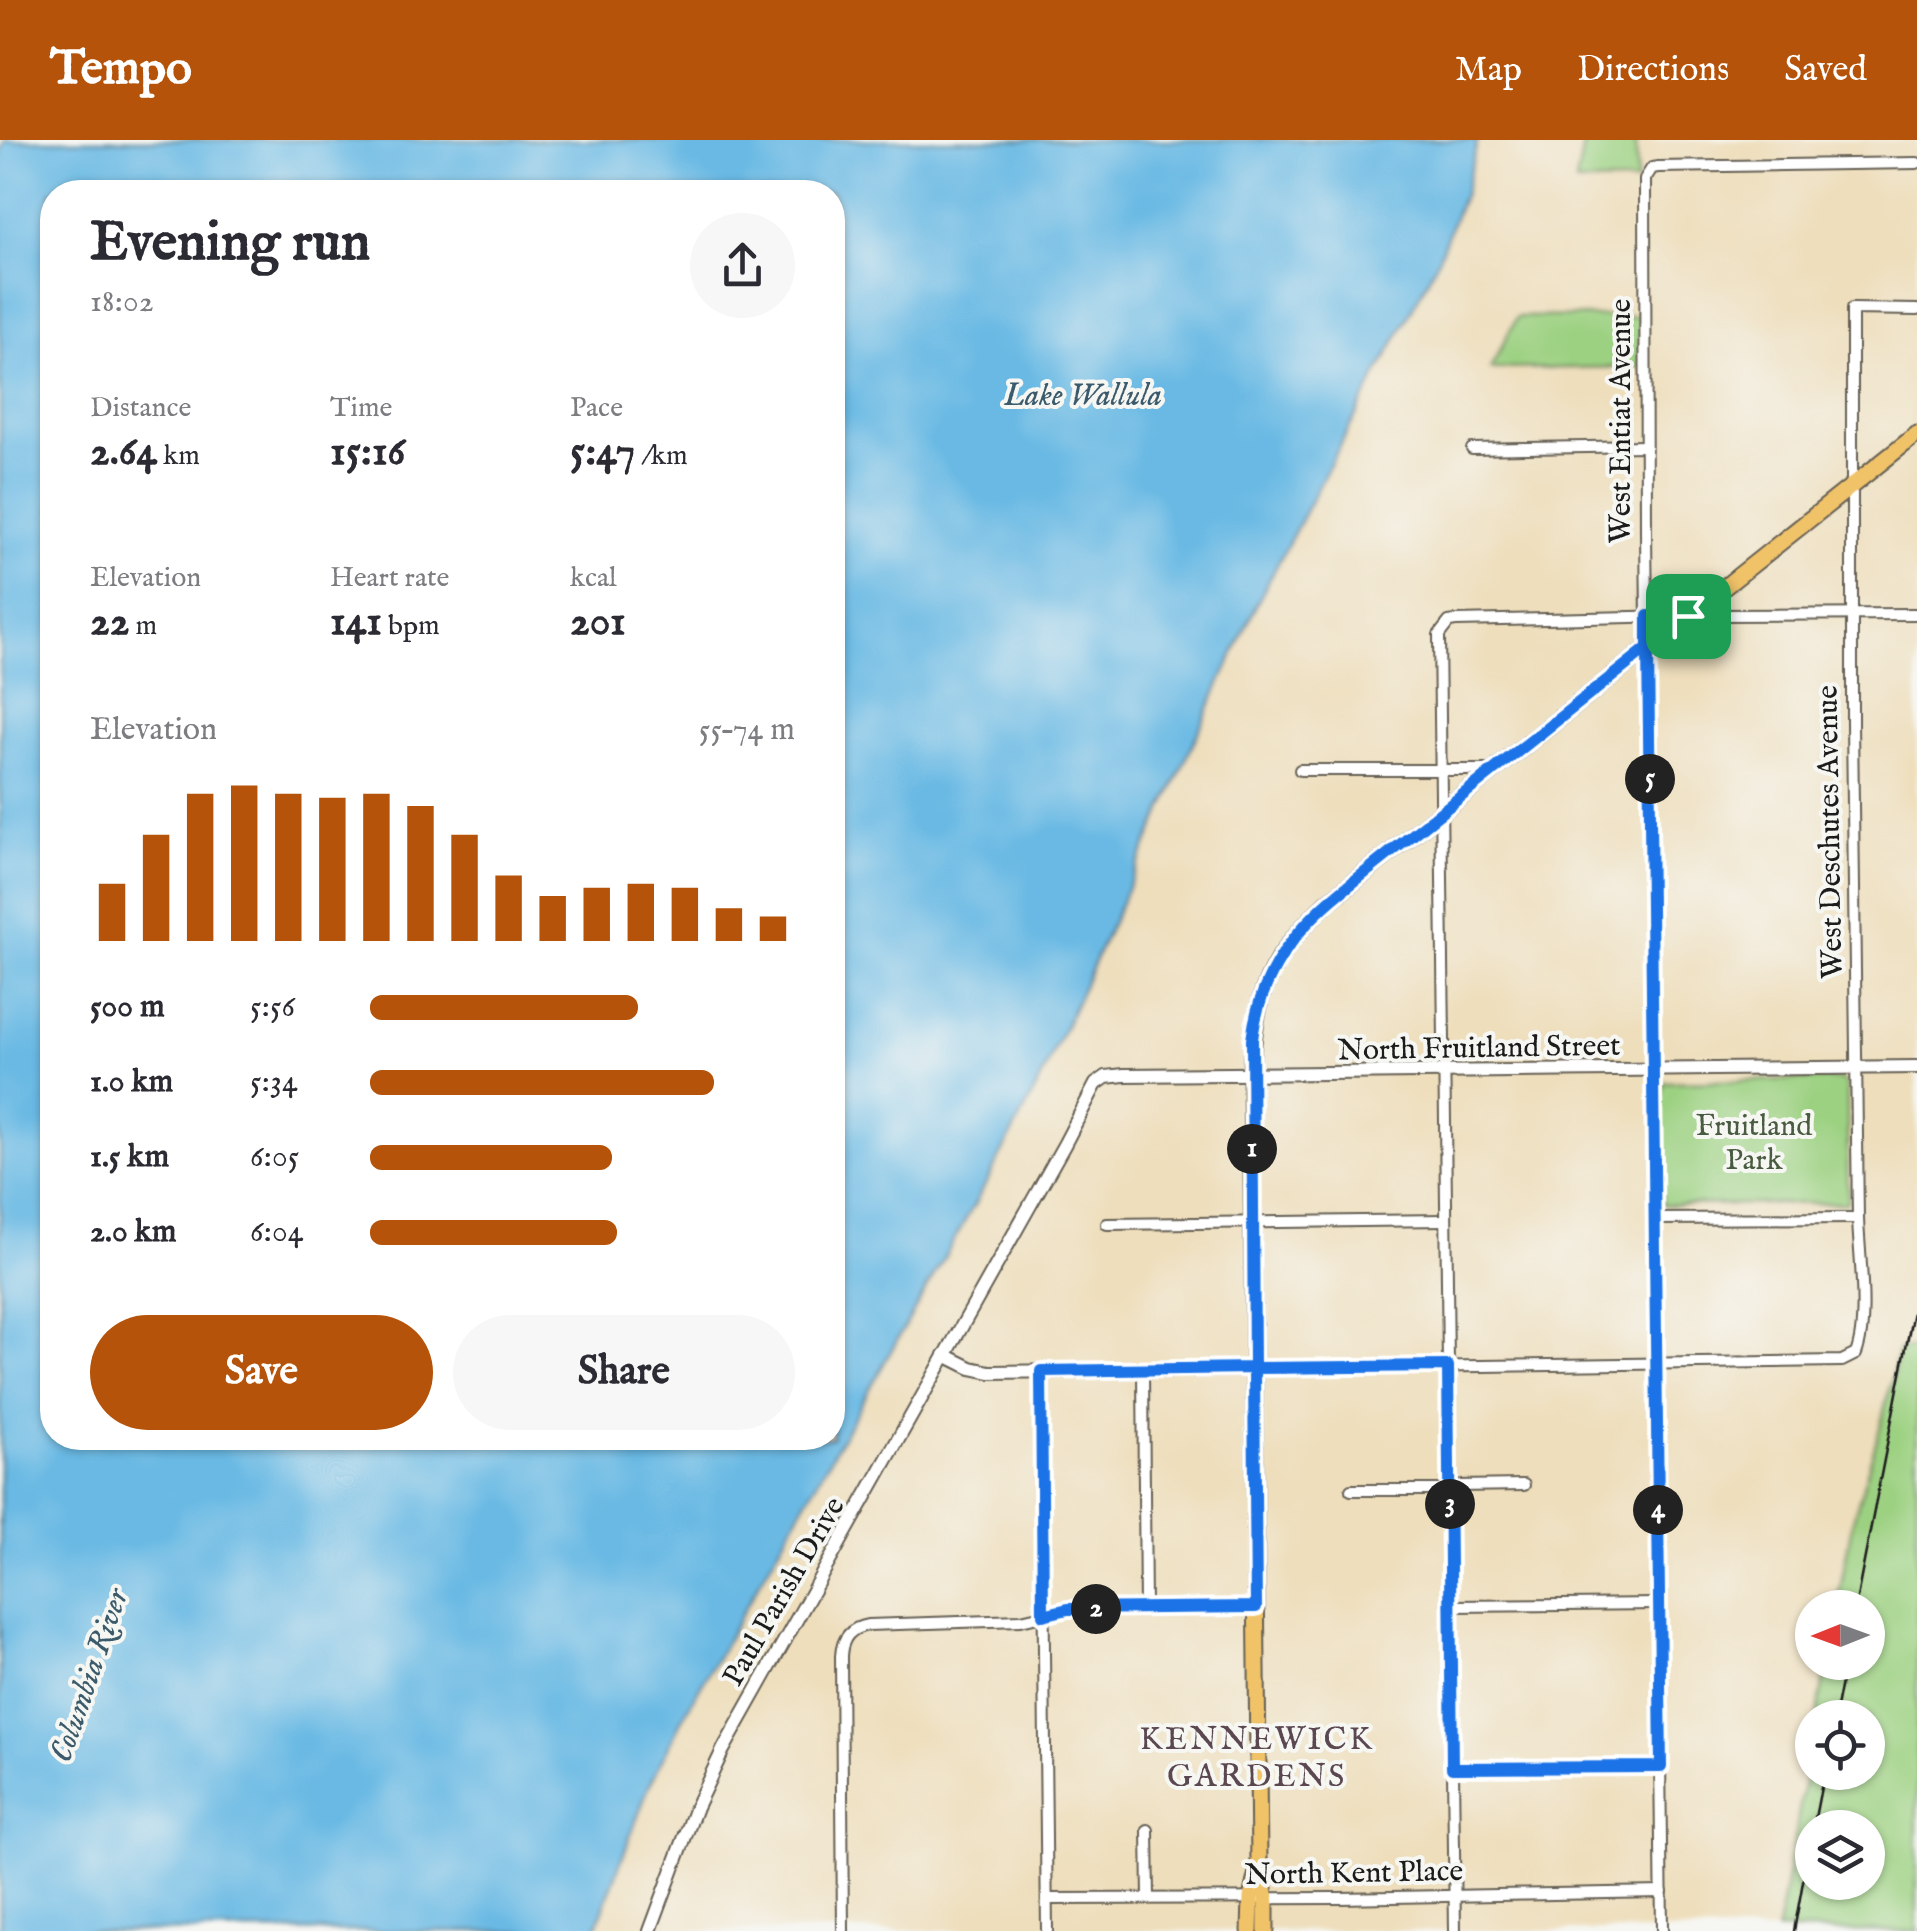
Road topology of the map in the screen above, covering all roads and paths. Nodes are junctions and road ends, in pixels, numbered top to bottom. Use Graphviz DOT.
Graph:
graph roads {
  1 [pos="1917,164"];
  2 [pos="1917,310"];
  3 [pos="1917,434"];
  4 [pos="1645,446"];
  5 [pos="1472,449"];
  6 [pos="1852,486"];
  7 [pos="1917,614"];
  8 [pos="1852,615"];
  9 [pos="1648,616"];
  10 [pos="1688,616"];
  11 [pos="1648,648"];
  12 [pos="1300,770"];
  13 [pos="1441,770"];
  14 [pos="1494,770"];
  15 [pos="1442,812"];
  16 [pos="1917,1067"];
  17 [pos="1856,1068"];
  18 [pos="1652,1070"];
  19 [pos="1444,1072"];
  20 [pos="1251,1074"];
  21 [pos="1102,1079"];
  22 [pos="1858,1218"];
  23 [pos="1654,1219"];
  24 [pos="1446,1220"];
  25 [pos="1252,1222"];
  26 [pos="1108,1224"];
  27 [pos="946,1355"];
  28 [pos="1656,1364"];
  29 [pos="1448,1366"];
  30 [pos="1254,1368"];
  31 [pos="1144,1370"];
  32 [pos="1041,1371"];
  33 [pos="1524,1486"];
  34 [pos="1450,1488"];
  35 [pos="1351,1490"];
  36 [pos="1659,1604"];
  37 [pos="1451,1606"];
  38 [pos="1256,1607"];
  39 [pos="1145,1608"];
  40 [pos="1043,1615"];
  41 [pos="1661,1767"];
  42 [pos="1452,1768"];
  43 [pos="1148,1830"];
  44 [pos="1662,1892"];
  45 [pos="1454,1896"];
  46 [pos="1149,1898"];
  47 [pos="1258,1898"];
  48 [pos="1046,1899"];
  49 [pos="650,1931"];
  50 [pos="843,1931"];
  51 [pos="1047,1931"];
  52 [pos="1250,1931"];
  53 [pos="1266,1931"];
  54 [pos="1454,1931"];
  55 [pos="1662,1931"];
  1 -- 4 [label="street, West Entiat Avenue"];
  2 -- 6 [label="street, West Deschutes Avenue"];
  3 -- 6 [label="main road"];
  4 -- 5 [label="street"];
  4 -- 9 [label="street, West Entiat Avenue"];
  6 -- 8 [label="street, West Deschutes Avenue"];
  6 -- 10 [label="main road"];
  7 -- 8 [label="street"];
  8 -- 10 [label="street"];
  8 -- 17 [label="street, West Deschutes Avenue"];
  9 -- 10 [label="street"];
  9 -- 11 [label="street, West Entiat Avenue"];
  9 -- 13 [label="street"];
  10 -- 11 [label="main road"];
  11 -- 14 [label="main road"];
  11 -- 18 [label="street, West Entiat Avenue"];
  12 -- 13 [label="street"];
  13 -- 14 [label="street"];
  13 -- 15 [label="street"];
  14 -- 15 [label="main road"];
  15 -- 19 [label="street"];
  15 -- 20 [label="main road"];
  16 -- 17 [label="street, North Fruitland Street"];
  17 -- 18 [label="street, North Fruitland Street"];
  17 -- 22 [label="street, West Deschutes Avenue"];
  18 -- 19 [label="street, North Fruitland Street"];
  18 -- 23 [label="street, West Entiat Avenue"];
  19 -- 20 [label="street, North Fruitland Street"];
  19 -- 24 [label="street"];
  20 -- 21 [label="street, North Fruitland Street"];
  20 -- 25 [label="main road"];
  21 -- 27 [label="street, Paul Parish Drive"];
  22 -- 23 [label="street"];
  22 -- 28 [label="street, West Deschutes Avenue"];
  23 -- 28 [label="street, West Entiat Avenue"];
  24 -- 25 [label="street"];
  24 -- 29 [label="street"];
  25 -- 26 [label="street"];
  25 -- 30 [label="main road"];
  27 -- 32 [label="street"];
  27 -- 49 [label="street, Paul Parish Drive"];
  28 -- 29 [label="street"];
  28 -- 36 [label="street, West Entiat Avenue"];
  29 -- 30 [label="street"];
  29 -- 34 [label="street"];
  30 -- 31 [label="street"];
  30 -- 38 [label="main road"];
  31 -- 32 [label="street"];
  31 -- 39 [label="street"];
  32 -- 40 [label="street"];
  33 -- 34 [label="street"];
  34 -- 35 [label="street"];
  34 -- 37 [label="street"];
  36 -- 37 [label="street"];
  36 -- 41 [label="street, West Entiat Avenue"];
  37 -- 42 [label="street"];
  38 -- 39 [label="street"];
  38 -- 47 [label="main road"];
  39 -- 40 [label="street"];
  40 -- 48 [label="street"];
  40 -- 50 [label="street"];
  41 -- 42 [label="street"];
  41 -- 44 [label="street, West Entiat Avenue"];
  42 -- 45 [label="street"];
  43 -- 46 [label="street"];
  44 -- 45 [label="street, North Kent Place"];
  44 -- 55 [label="street, West Entiat Avenue"];
  45 -- 47 [label="street, North Kent Place"];
  45 -- 54 [label="street"];
  46 -- 47 [label="street, North Kent Place"];
  46 -- 48 [label="street, North Kent Place"];
  47 -- 52 [label="main road"];
  47 -- 53 [label="main road"];
  48 -- 51 [label="street"];
}
